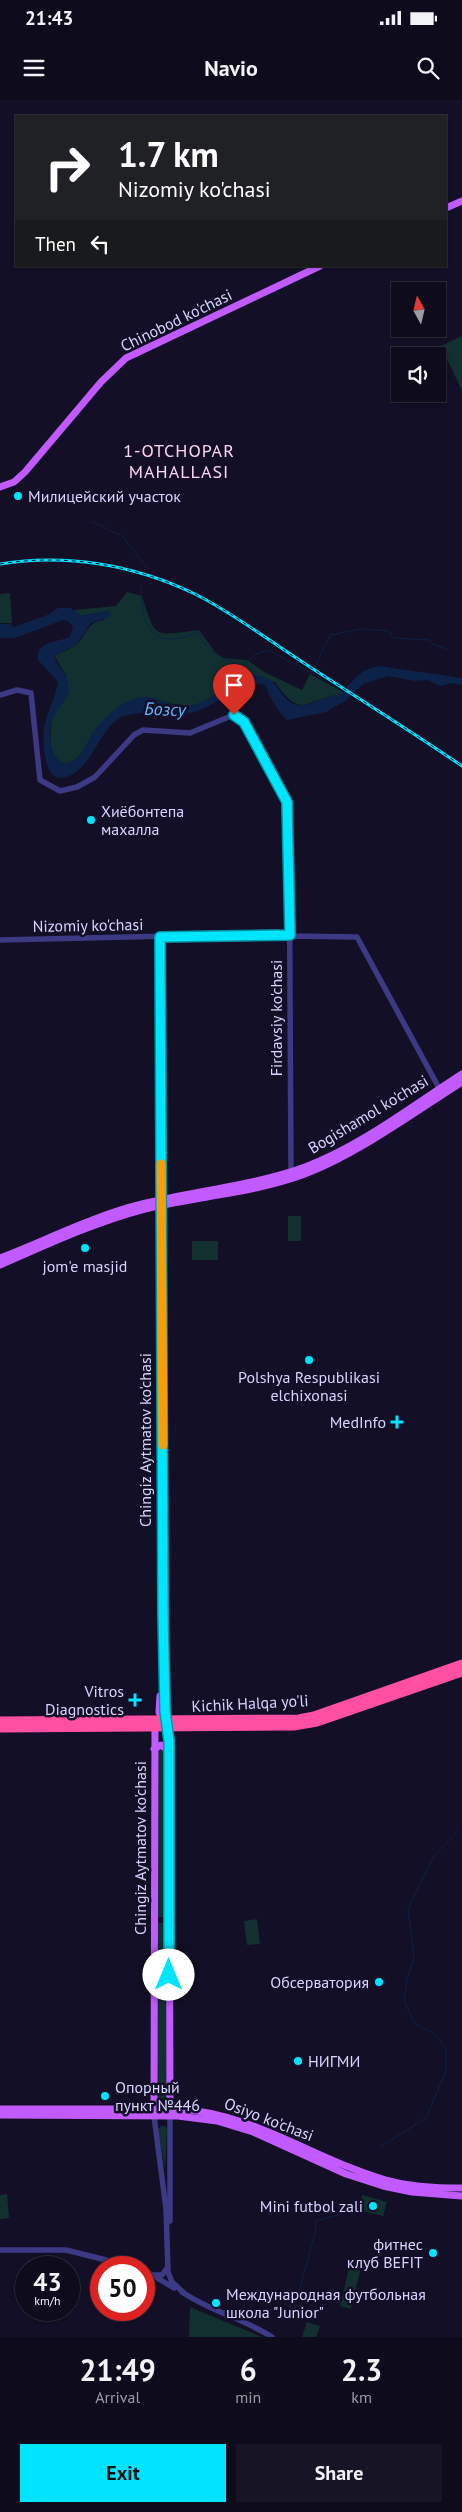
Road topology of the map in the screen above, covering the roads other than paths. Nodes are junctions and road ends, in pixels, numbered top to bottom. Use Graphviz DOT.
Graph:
graph roads {
  1 [pos="462,201"];
  2 [pos="447,208"];
  3 [pos="318,267"];
  4 [pos="0,487"];
  5 [pos="0,695"];
  6 [pos="290,935"];
  7 [pos="160,937"];
  8 [pos="0,940"];
  9 [pos="462,1074"];
  10 [pos="462,1082"];
  11 [pos="441,1091"];
  12 [pos="291,1172"];
  13 [pos="161,1204"];
  14 [pos="32,1248"];
  15 [pos="0,1258"];
  16 [pos="0,1265"];
  17 [pos="462,1664"];
  18 [pos="462,1672"];
  19 [pos="0,1721"];
  20 [pos="161,1722"];
  21 [pos="0,1728"];
  22 [pos="154,1749"];
  23 [pos="169,1751"];
  24 [pos="154,1921"];
  25 [pos="168,1921"];
  26 [pos="0,2109"];
  27 [pos="154,2112"];
  28 [pos="170,2112"];
  29 [pos="0,2115"];
  30 [pos="169,2171"];
  31 [pos="162,2172"];
  32 [pos="462,2188"];
  33 [pos="462,2196"];
  34 [pos="0,2250"];
  35 [pos="90,2256"];
  36 [pos="168,2266"];
  37 [pos="155,2275"];
  38 [pos="155,2277"];
  39 [pos="184,2293"];
  40 [pos="272,2337"];
  1 -- 2 [label="main road"];
  3 -- 4 [label="main road, Chinobod ko'chasi"];
  5 -- 6 [label="street, Firdavsiy ko'chasi"];
  6 -- 7 [label="street, Nizomiy ko'chasi"];
  6 -- 11 [label="street, Nizomiy ko'chasi"];
  6 -- 12 [label="street, Firdavsiy ko'chasi"];
  7 -- 8 [label="street, Nizomiy ko'chasi"];
  7 -- 13 [label="street, Chingiz Aytmatov ko'chasi"];
  9 -- 11 [label="main road, Bogishamol ko'chasi"];
  10 -- 11 [label="main road, Bogishamol ko'chasi"];
  11 -- 12 [label="main road, Bogishamol ko'chasi"];
  11 -- 13 [label="main road, Bogishamol ko'chasi"];
  12 -- 13 [label="main road, Bogishamol ko'chasi"];
  13 -- 14 [label="main road, Bogishamol ko'chasi"];
  13 -- 20 [label="main road, Chingiz Aytmatov ko'chasi"];
  13 -- 20 [label="main road, Chingiz Aytmatov ko'chasi"];
  14 -- 15 [label="main road, Bogishamol ko'chasi"];
  14 -- 16 [label="main road, Bogishamol ko'chasi"];
  17 -- 20 [label="highway, Kichik Halqa yo'li"];
  18 -- 20 [label="highway, Kichik Halqa yo'li"];
  19 -- 20 [label="highway, Kichik Halqa yo'li"];
  20 -- 21 [label="highway, Kichik Halqa yo'li"];
  20 -- 22 [label="main road, Chingiz Aytmatov ko'chasi"];
  20 -- 23 [label="main road, Chingiz Aytmatov ko'chasi"];
  22 -- 23 [label="main road"];
  22 -- 24 [label="main road, Chingiz Aytmatov ko'chasi"];
  23 -- 25 [label="main road, Chingiz Aytmatov ko'chasi"];
  24 -- 25 [label="main road"];
  24 -- 27 [label="main road, Chingiz Aytmatov ko'chasi"];
  25 -- 28 [label="main road, Chingiz Aytmatov ko'chasi"];
  26 -- 27 [label="main road, Osiyo ko'chasi"];
  27 -- 28 [label="main road, Osiyo ko'chasi"];
  27 -- 29 [label="main road, Osiyo ko'chasi"];
  27 -- 31 [label="street, Chingiz Aytmatov ko'chasi"];
  28 -- 30 [label="street, Chingiz Aytmatov ko'chasi"];
  28 -- 32 [label="main road, Osiyo ko'chasi"];
  28 -- 33 [label="main road, Osiyo ko'chasi"];
  30 -- 31 [label="street"];
  30 -- 36 [label="street, Chingiz Aytmatov ko'chasi"];
  31 -- 36 [label="street, Chingiz Aytmatov ko'chasi"];
  34 -- 35 [label="street"];
  36 -- 37 [label="street"];
  36 -- 39 [label="street, Chingiz Aytmatov ko'chasi"];
  38 -- 39 [label="street"];
  39 -- 40 [label="street"];
}
